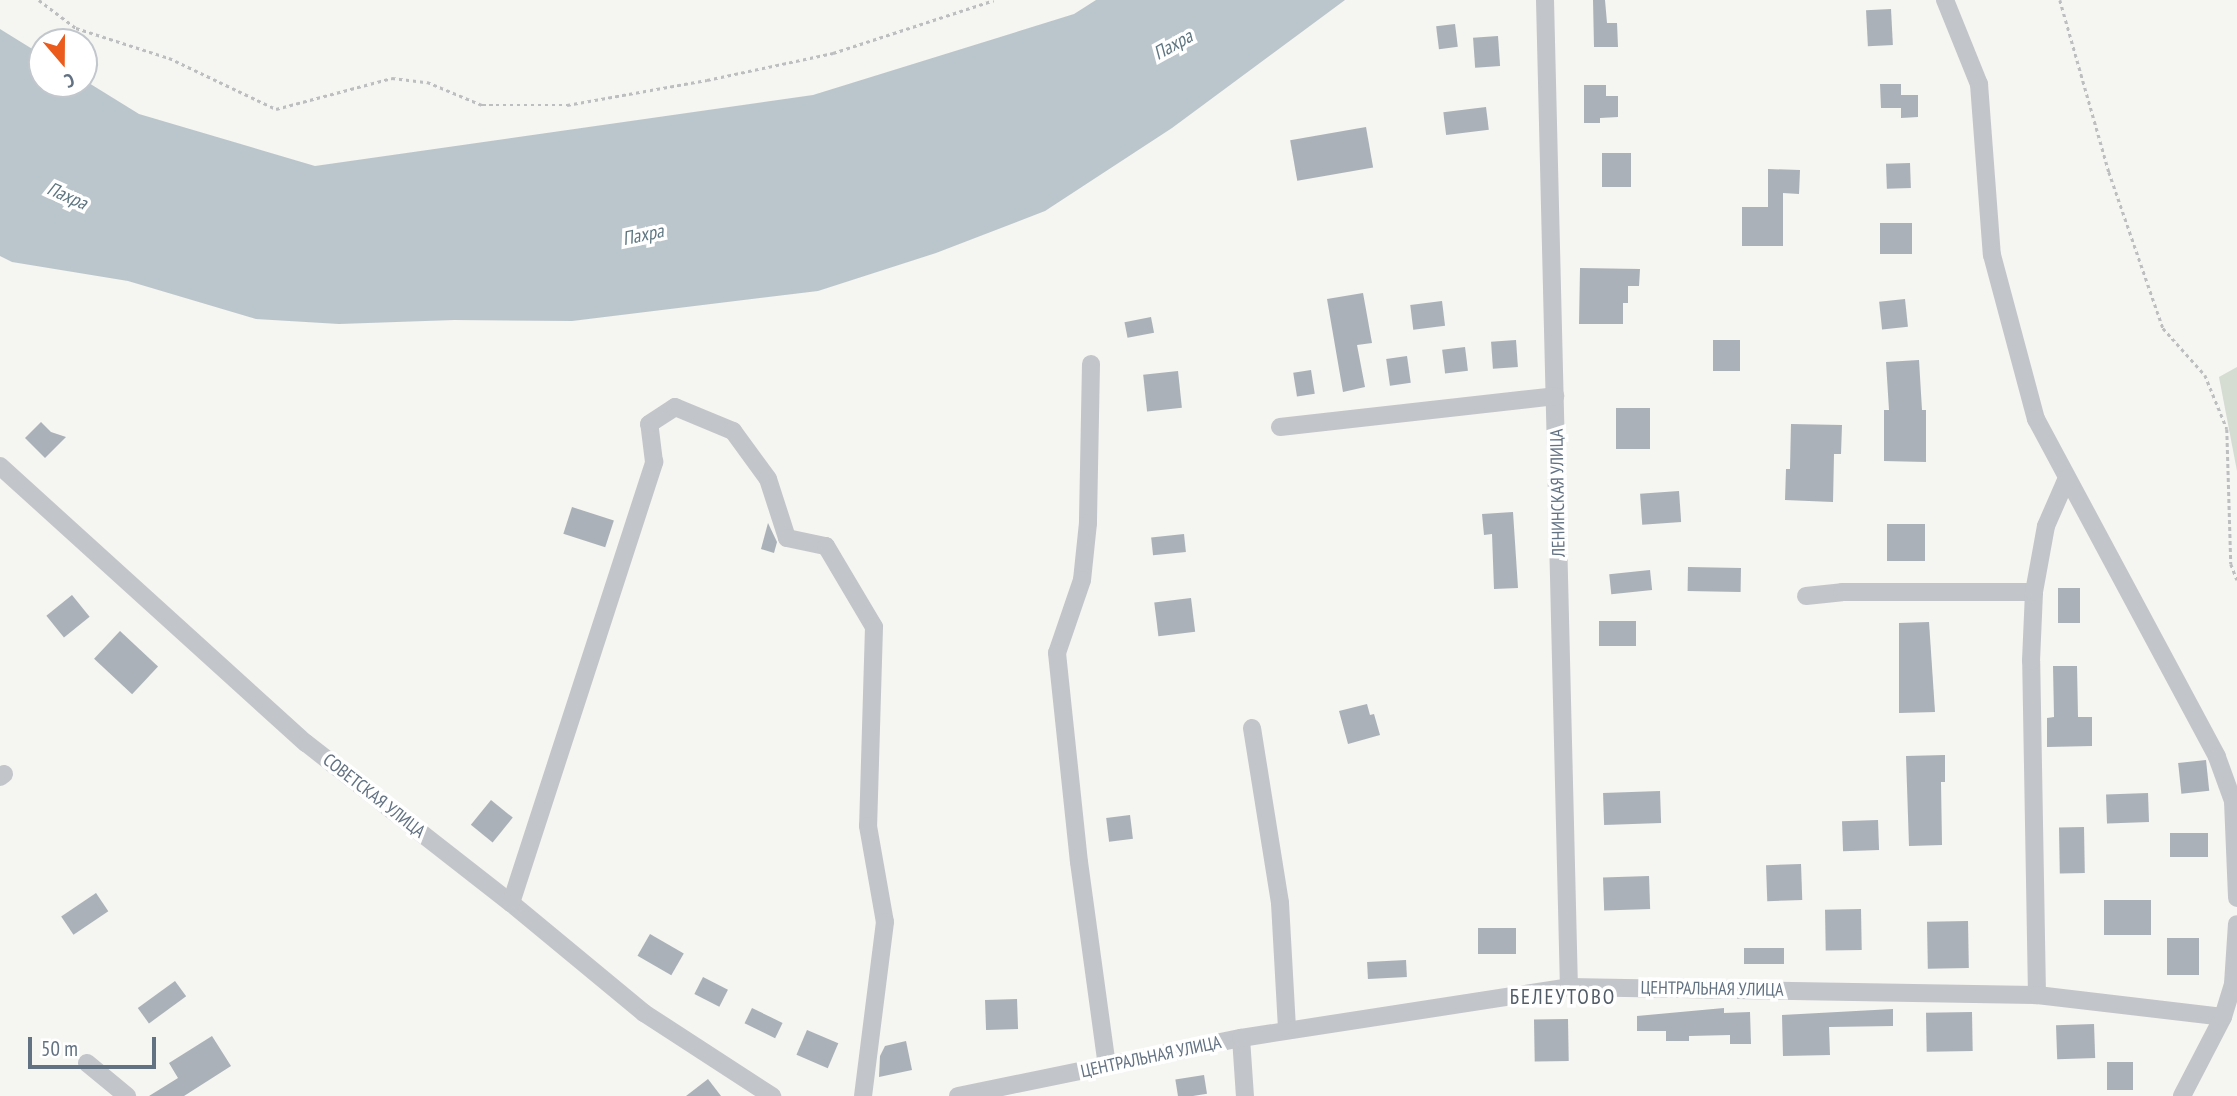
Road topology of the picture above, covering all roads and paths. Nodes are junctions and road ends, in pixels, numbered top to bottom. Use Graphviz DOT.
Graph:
graph roads {
  1 [pos="39,0"];
  2 [pos="994,0"];
  3 [pos="1545,0"];
  4 [pos="1945,0"];
  5 [pos="2060,0"];
  6 [pos="1091,364"];
  7 [pos="1555,396"];
  8 [pos="1280,427"];
  9 [pos="0,466"];
  10 [pos="2067,478"];
  11 [pos="2237,580"];
  12 [pos="2034,592"];
  13 [pos="1806,596"];
  14 [pos="1252,728"];
  15 [pos="2237,898"];
  16 [pos="511,903"];
  17 [pos="2237,924"];
  18 [pos="1569,987"];
  19 [pos="2037,995"];
  20 [pos="2222,1017"];
  21 [pos="1287,1030"];
  22 [pos="1241,1038"];
  23 [pos="88,1063"];
  24 [pos="1107,1066"];
  25 [pos="127,1096"];
  26 [pos="772,1096"];
  27 [pos="863,1096"];
  28 [pos="958,1096"];
  29 [pos="1245,1096"];
  30 [pos="2182,1096"];
  1 -- 2 [label="path"];
  3 -- 7 [label="street, ЛЕНИНСКАЯ УЛИЦА"];
  4 -- 10 [label="street"];
  5 -- 11 [label="path"];
  6 -- 24 [label="street"];
  7 -- 8 [label="street"];
  7 -- 18 [label="street, ЛЕНИНСКАЯ УЛИЦА"];
  9 -- 16 [label="street, СОВЕТСКАЯ УЛИЦА"];
  10 -- 12 [label="street"];
  10 -- 15 [label="street"];
  12 -- 13 [label="street"];
  12 -- 19 [label="street"];
  14 -- 21 [label="street"];
  16 -- 26 [label="street, СОВЕТСКАЯ УЛИЦА"];
  16 -- 27 [label="street"];
  17 -- 20 [label="street"];
  18 -- 19 [label="street, ЦЕНТРАЛЬНАЯ УЛИЦА"];
  18 -- 21 [label="street, ЦЕНТРАЛЬНАЯ УЛИЦА"];
  19 -- 20 [label="street, ЦЕНТРАЛЬНАЯ УЛИЦА"];
  20 -- 30 [label="street"];
  21 -- 22 [label="street, ЦЕНТРАЛЬНАЯ УЛИЦА"];
  22 -- 24 [label="street, ЦЕНТРАЛЬНАЯ УЛИЦА"];
  22 -- 29 [label="street"];
  23 -- 25 [label="street"];
  24 -- 28 [label="street, ЦЕНТРАЛЬНАЯ УЛИЦА"];
}
